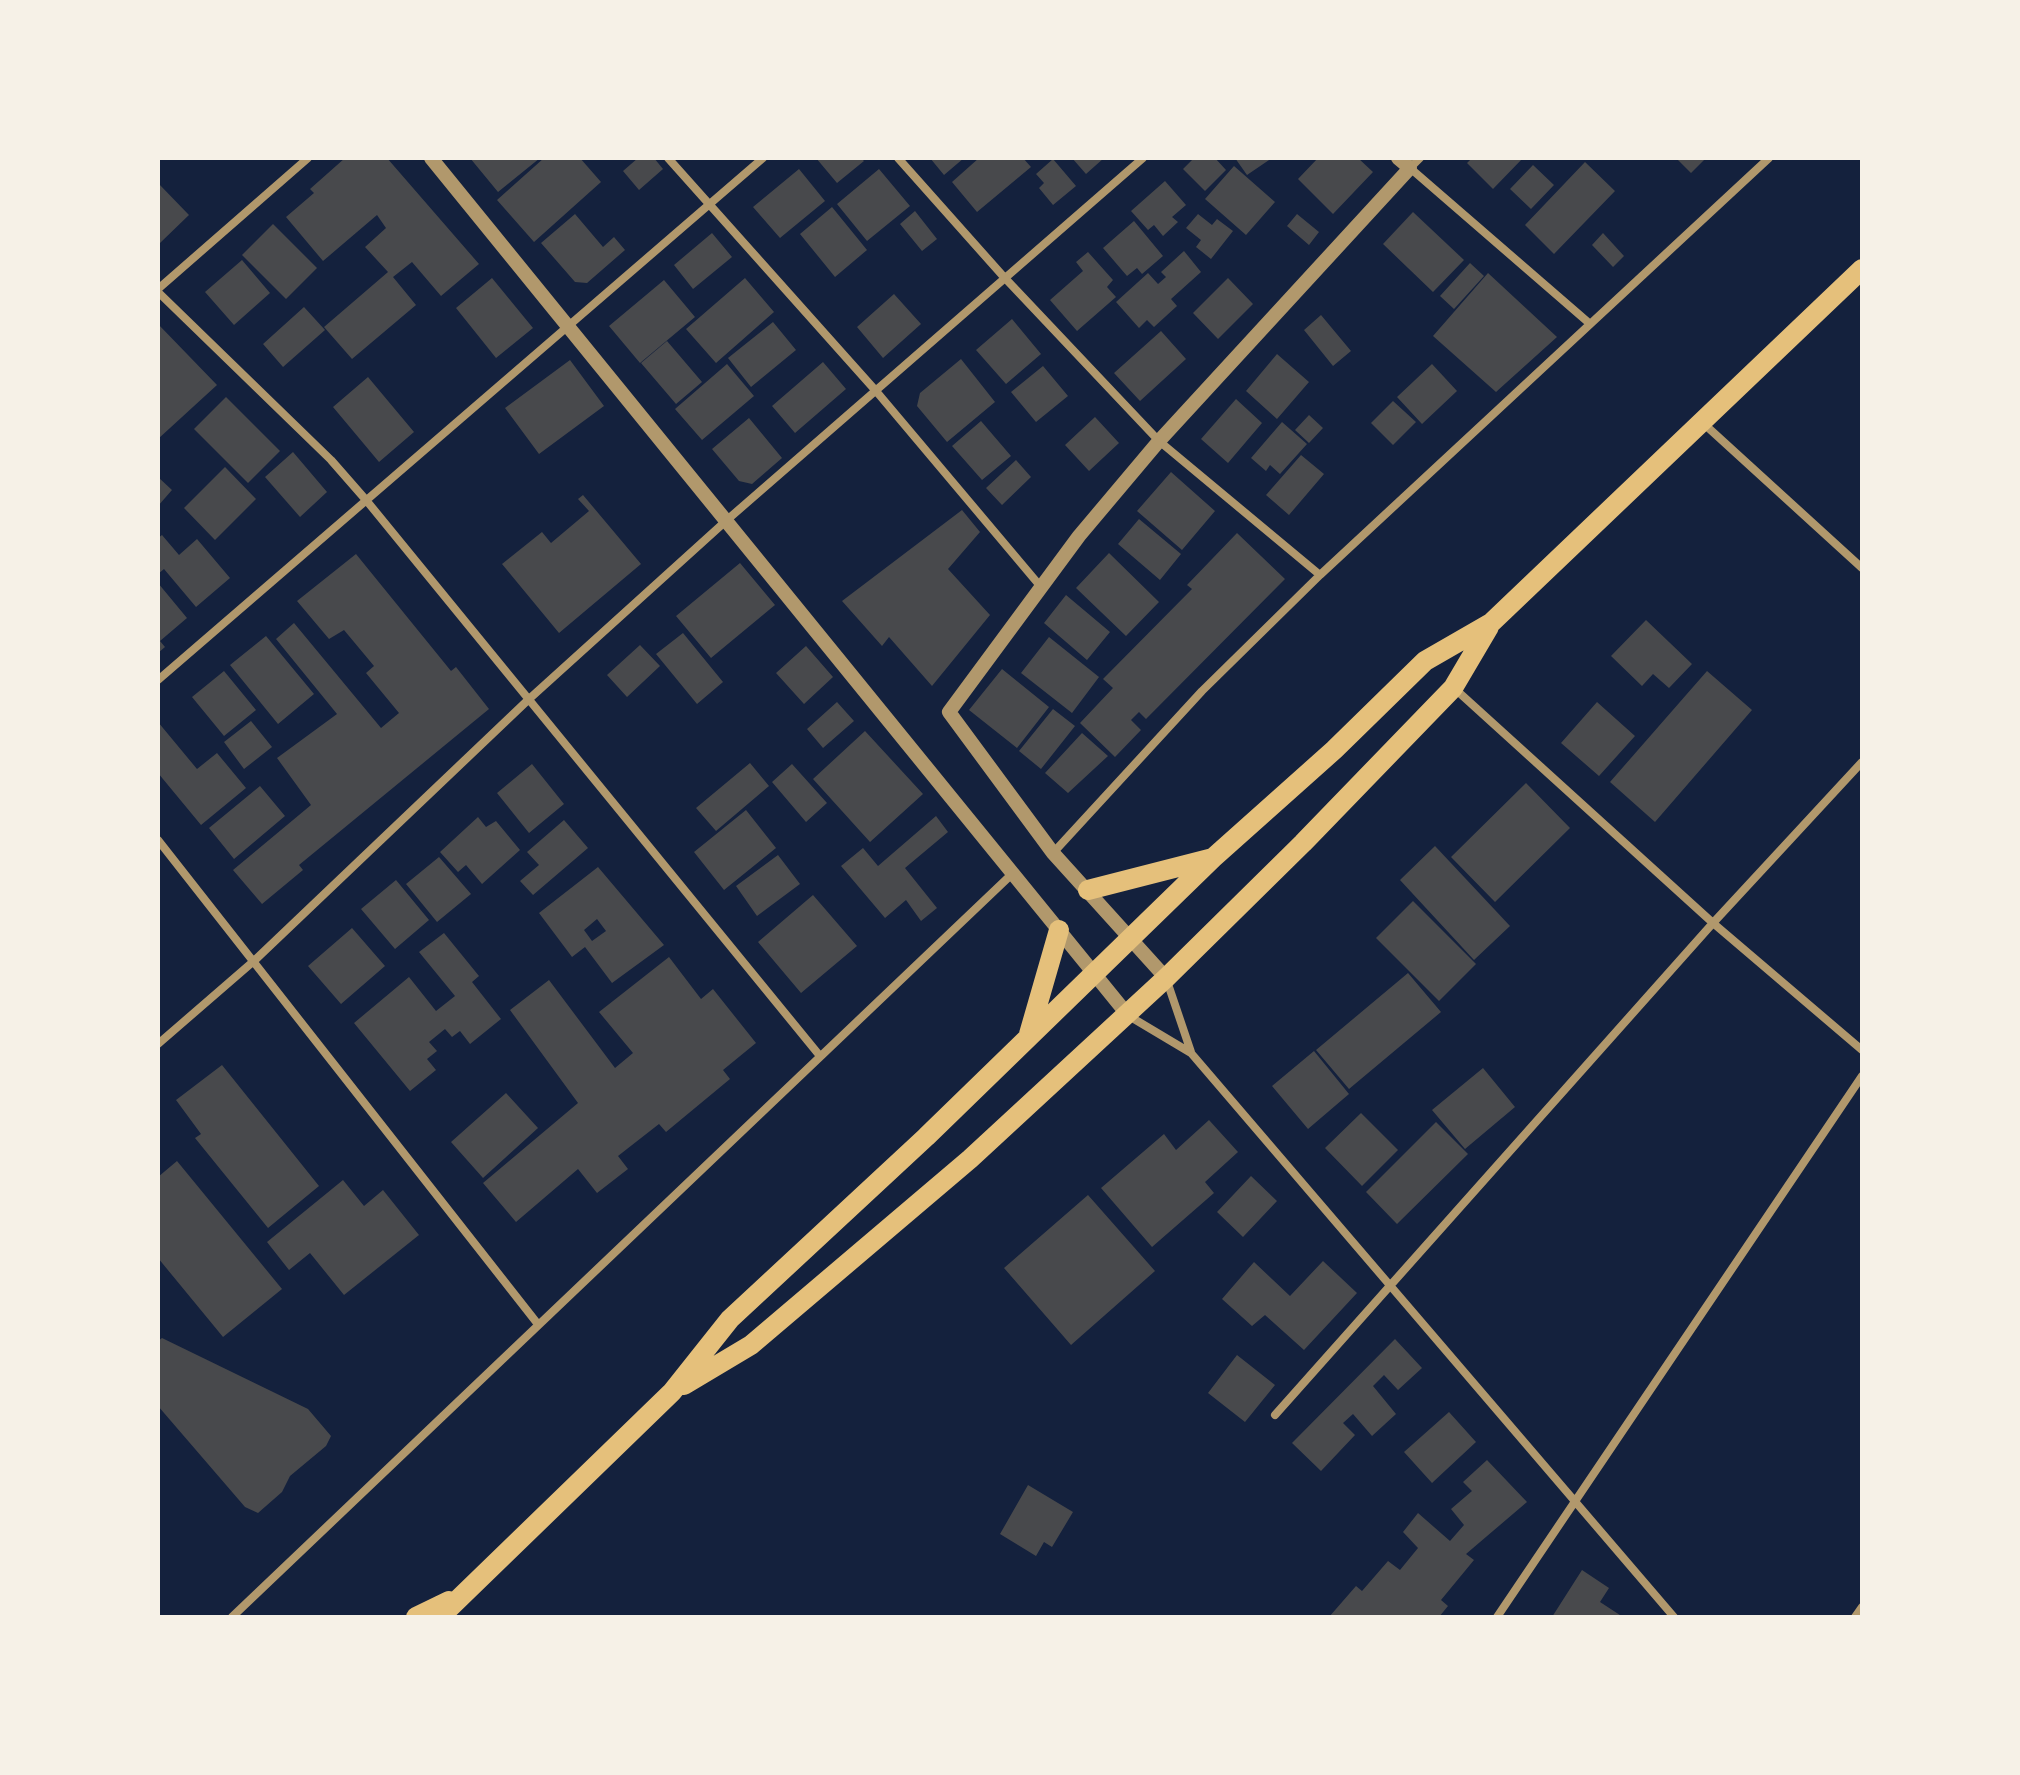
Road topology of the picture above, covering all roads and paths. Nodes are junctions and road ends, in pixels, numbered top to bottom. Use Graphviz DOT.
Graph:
graph roads {
  1 [pos="308,158"];
  2 [pos="431,158"];
  3 [pos="668,158"];
  4 [pos="763,158"];
  5 [pos="898,158"];
  6 [pos="1143,158"];
  7 [pos="1769,158"];
  8 [pos="1409,161"];
  9 [pos="708,205"];
  10 [pos="1862,269"];
  11 [pos="1003,276"];
  12 [pos="158,290"];
  13 [pos="1589,323"];
  14 [pos="569,324"];
  15 [pos="876,391"];
  16 [pos="1701,420"];
  17 [pos="1159,441"];
  18 [pos="366,500"];
  19 [pos="727,520"];
  20 [pos="1862,568"];
  21 [pos="1320,575"];
  22 [pos="1041,587"];
  23 [pos="1491,623"];
  24 [pos="158,680"];
  25 [pos="1453,688"];
  26 [pos="528,700"];
  27 [pos="1862,762"];
  28 [pos="158,840"];
  29 [pos="1053,853"];
  30 [pos="1213,858"];
  31 [pos="1012,874"];
  32 [pos="1088,890"];
  33 [pos="1713,923"];
  34 [pos="1059,930"];
  35 [pos="1132,940"];
  36 [pos="255,960"];
  37 [pos="1093,974"];
  38 [pos="1166,978"];
  39 [pos="1127,1014"];
  40 [pos="1029,1035"];
  41 [pos="158,1044"];
  42 [pos="1862,1050"];
  43 [pos="1191,1053"];
  44 [pos="820,1056"];
  45 [pos="1862,1076"];
  46 [pos="1393,1285"];
  47 [pos="537,1323"];
  48 [pos="672,1392"];
  49 [pos="1275,1415"];
  50 [pos="1576,1499"];
  51 [pos="467,1593"];
  52 [pos="1862,1607"];
  53 [pos="232,1617"];
  54 [pos="416,1617"];
  55 [pos="440,1617"];
  56 [pos="1497,1617"];
  57 [pos="1674,1617"];
  58 [pos="1855,1617"];
  1 -- 12 [label="street"];
  2 -- 14 [label="street"];
  3 -- 9 [label="street"];
  4 -- 9 [label="street"];
  5 -- 11 [label="street"];
  6 -- 11 [label="street"];
  7 -- 13 [label="street"];
  8 -- 13 [label="street"];
  8 -- 17 [label="street"];
  9 -- 14 [label="street"];
  9 -- 15 [label="street"];
  10 -- 16 [label="main road"];
  11 -- 15 [label="street"];
  11 -- 17 [label="street"];
  12 -- 18 [label="street"];
  13 -- 21 [label="street"];
  14 -- 18 [label="street"];
  14 -- 19 [label="street"];
  15 -- 19 [label="street"];
  15 -- 22 [label="street"];
  16 -- 20 [label="street"];
  16 -- 23 [label="main road"];
  17 -- 21 [label="street"];
  17 -- 22 [label="street"];
  18 -- 24 [label="street"];
  18 -- 26 [label="street"];
  19 -- 26 [label="street"];
  19 -- 31 [label="street"];
  21 -- 29 [label="street"];
  22 -- 29 [label="street"];
  23 -- 25 [label="main road"];
  23 -- 30 [label="main road"];
  25 -- 33 [label="street"];
  25 -- 38 [label="main road"];
  26 -- 36 [label="street"];
  26 -- 44 [label="street"];
  27 -- 33 [label="street"];
  28 -- 36 [label="street"];
  29 -- 32 [label="street"];
  30 -- 32 [label="main road"];
  30 -- 35 [label="main road"];
  31 -- 34 [label="street"];
  31 -- 44 [label="street"];
  32 -- 35 [label="street"];
  33 -- 42 [label="street"];
  33 -- 46 [label="street"];
  34 -- 37 [label="street"];
  34 -- 40 [label="main road"];
  35 -- 37 [label="main road"];
  35 -- 38 [label="street"];
  36 -- 41 [label="street"];
  36 -- 47 [label="street"];
  37 -- 39 [label="street"];
  37 -- 40 [label="main road"];
  38 -- 39 [label="main road"];
  38 -- 43 [label="street"];
  39 -- 43 [label="street"];
  39 -- 48 [label="main road"];
  40 -- 48 [label="main road"];
  43 -- 46 [label="street"];
  44 -- 47 [label="street"];
  45 -- 50 [label="street"];
  46 -- 49 [label="street"];
  46 -- 50 [label="street"];
  47 -- 53 [label="street"];
  48 -- 51 [label="main road"];
  50 -- 56 [label="street"];
  50 -- 57 [label="street"];
  51 -- 54 [label="main road"];
  51 -- 55 [label="main road"];
  52 -- 58 [label="street"];
}
